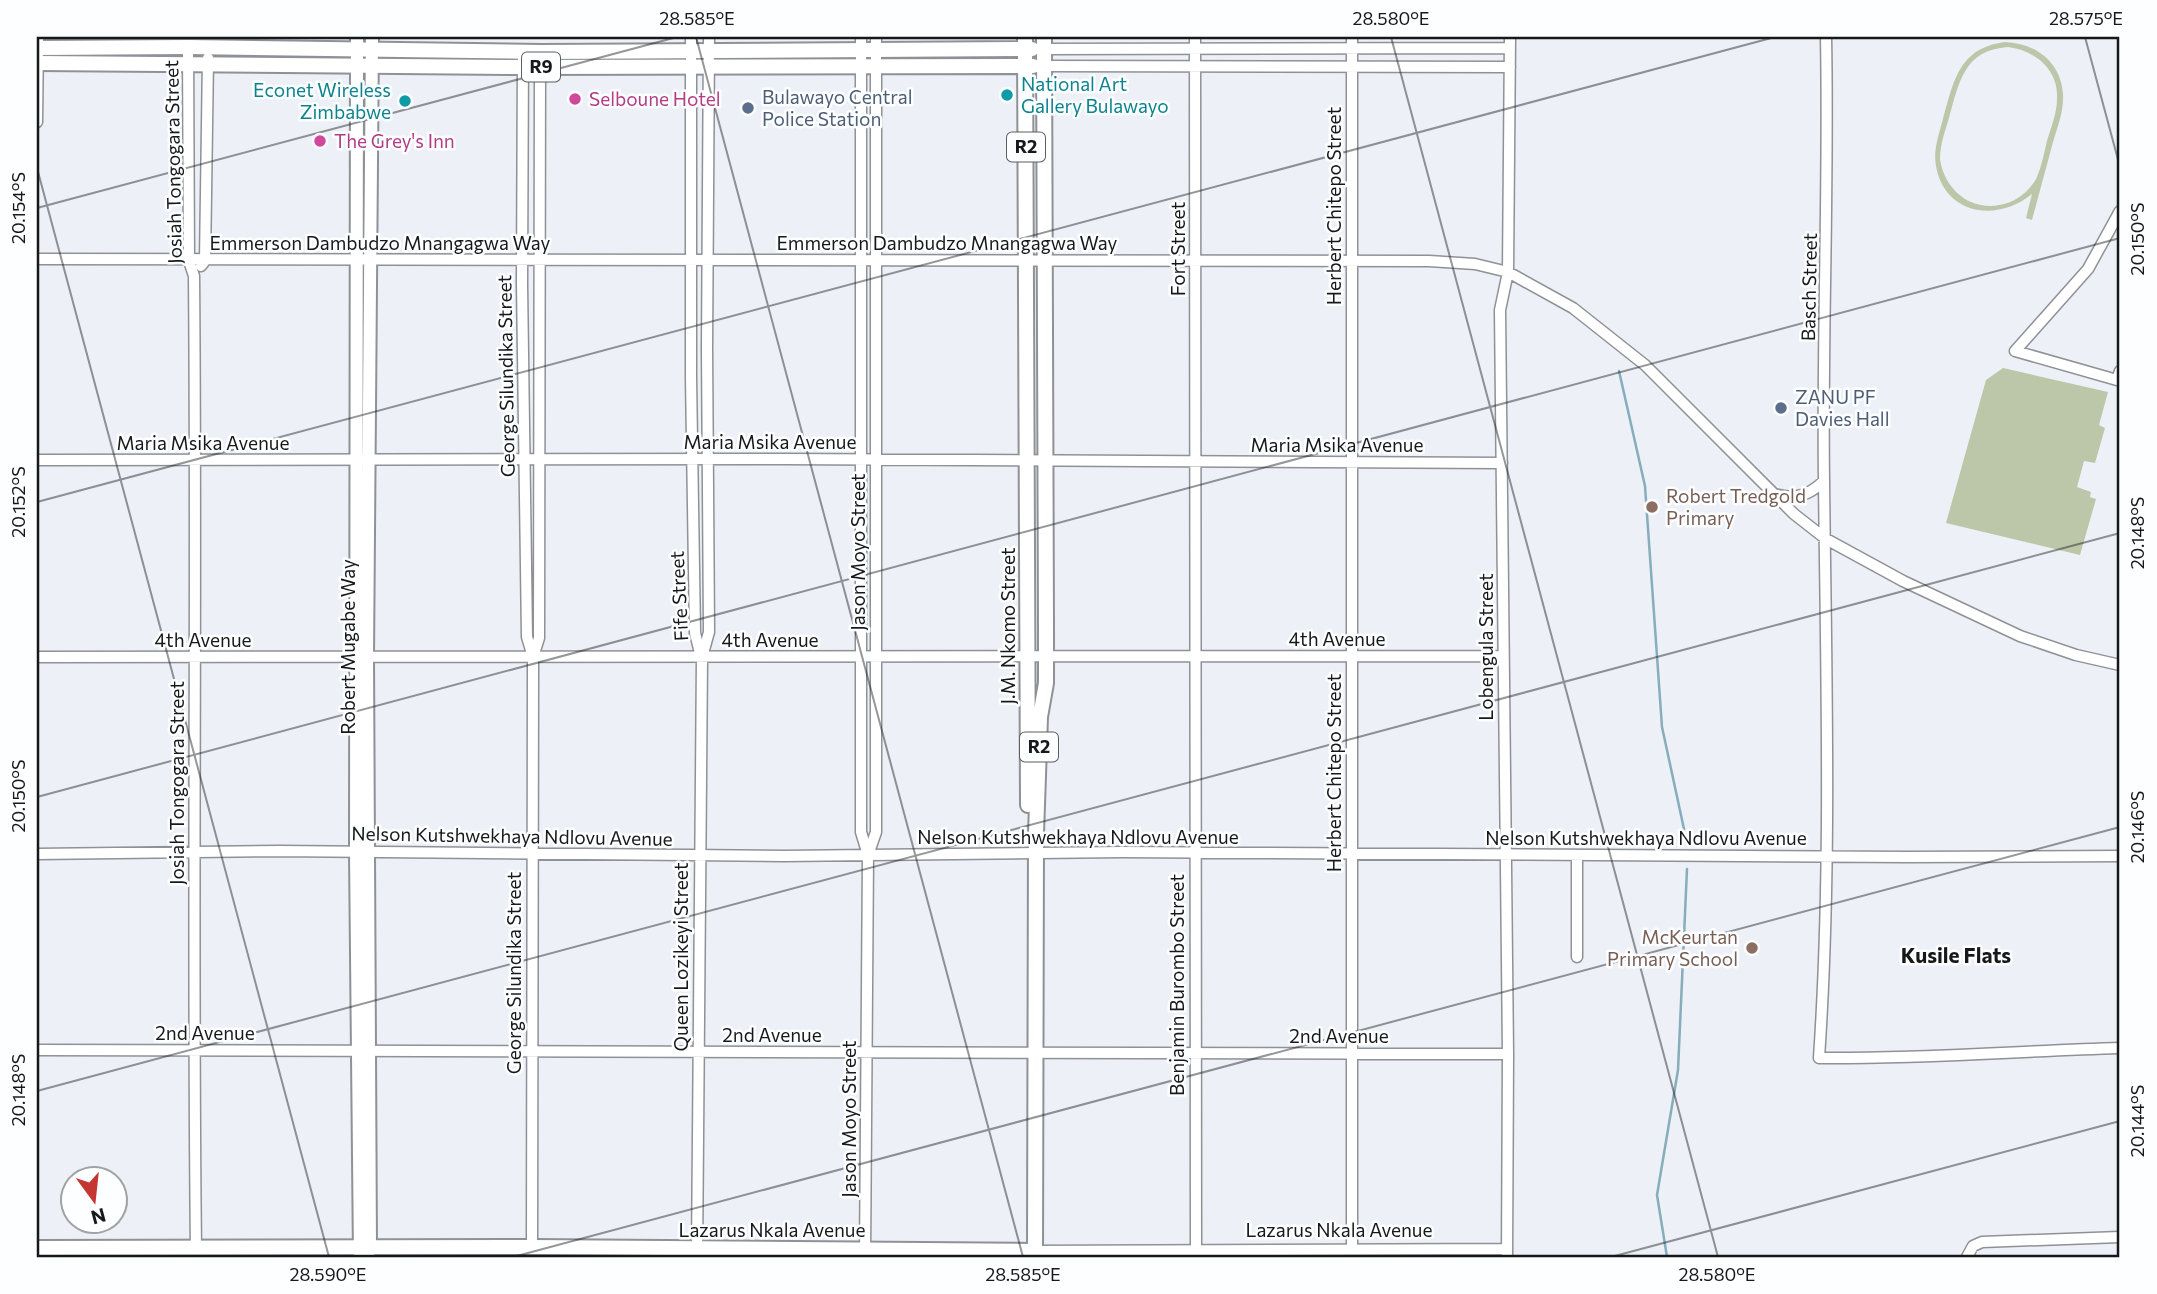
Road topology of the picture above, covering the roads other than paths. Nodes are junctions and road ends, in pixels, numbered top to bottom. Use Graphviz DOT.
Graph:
graph roads {
  1 [pos="1826,37"];
  2 [pos="1195,42"];
  3 [pos="1352,42"];
  4 [pos="1510,42"];
  5 [pos="869,43"];
  6 [pos="1025,43"];
  7 [pos="1044,43"];
  8 [pos="364,44"];
  9 [pos="691,44"];
  10 [pos="709,44"];
  11 [pos="188,47"];
  12 [pos="208,47"];
  13 [pos="523,51"];
  14 [pos="38,52"];
  15 [pos="541,60"];
  16 [pos="208,64"];
  17 [pos="188,65"];
  18 [pos="364,66"];
  19 [pos="869,66"];
  20 [pos="1025,66"];
  21 [pos="1045,66"];
  22 [pos="1195,66"];
  23 [pos="522,67"];
  24 [pos="691,67"];
  25 [pos="709,67"];
  26 [pos="1352,67"];
  27 [pos="1510,67"];
  28 [pos="37,122"];
  29 [pos="2120,211"];
  30 [pos="37,260"];
  31 [pos="522,260"];
  32 [pos="540,260"];
  33 [pos="876,260"];
  34 [pos="1023,260"];
  35 [pos="1045,260"];
  36 [pos="189,261"];
  37 [pos="205,261"];
  38 [pos="363,261"];
  39 [pos="691,261"];
  40 [pos="708,261"];
  41 [pos="862,261"];
  42 [pos="1196,261"];
  43 [pos="1352,261"];
  44 [pos="1508,272"];
  45 [pos="194,276"];
  46 [pos="2120,371"];
  47 [pos="196,459"];
  48 [pos="524,459"];
  49 [pos="540,459"];
  50 [pos="692,459"];
  51 [pos="708,459"];
  52 [pos="37,460"];
  53 [pos="363,460"];
  54 [pos="861,460"];
  55 [pos="876,460"];
  56 [pos="1027,460"];
  57 [pos="1046,460"];
  58 [pos="1197,461"];
  59 [pos="1352,462"];
  60 [pos="1503,463"];
  61 [pos="1824,481"];
  62 [pos="1774,494"];
  63 [pos="1826,539"];
  64 [pos="1351,656"];
  65 [pos="1503,656"];
  66 [pos="37,657"];
  67 [pos="195,657"];
  68 [pos="362,657"];
  69 [pos="533,657"];
  70 [pos="702,657"];
  71 [pos="861,657"];
  72 [pos="876,657"];
  73 [pos="1028,657"];
  74 [pos="1046,657"];
  75 [pos="1196,657"];
  76 [pos="2120,665"];
  77 [pos="361,852"];
  78 [pos="531,853"];
  79 [pos="1195,853"];
  80 [pos="1351,853"];
  81 [pos="37,854"];
  82 [pos="195,854"];
  83 [pos="1032,854"];
  84 [pos="699,855"];
  85 [pos="868,855"];
  86 [pos="1505,855"];
  87 [pos="1577,855"];
  88 [pos="1826,856"];
  89 [pos="2120,856"];
  90 [pos="1577,957"];
  91 [pos="2120,1048"];
  92 [pos="37,1050"];
  93 [pos="363,1050"];
  94 [pos="193,1051"];
  95 [pos="531,1052"];
  96 [pos="698,1053"];
  97 [pos="867,1053"];
  98 [pos="1032,1053"];
  99 [pos="1194,1053"];
  100 [pos="1352,1054"];
  101 [pos="1508,1054"];
  102 [pos="2120,1237"];
  103 [pos="531,1247"];
  104 [pos="37,1248"];
  105 [pos="196,1248"];
  106 [pos="364,1252"];
  107 [pos="53,1253"];
  108 [pos="236,1253"];
  109 [pos="697,1253"];
  110 [pos="865,1253"];
  111 [pos="1352,1253"];
  112 [pos="1507,1253"];
  113 [pos="1031,1254"];
  114 [pos="1196,1254"];
  115 [pos="1967,1257"];
  1 -- 61 [label="street, Basch Street"];
  2 -- 3 [label="street"];
  2 -- 7 [label="street"];
  2 -- 22 [label="street, Fort Street"];
  3 -- 4 [label="street"];
  3 -- 26 [label="street, Herbert Chitepo Street"];
  4 -- 27 [label="street, Lobengula Street"];
  5 -- 6 [label="highway, R9"];
  5 -- 10 [label="highway, R9"];
  5 -- 19 [label="street, Jason Moyo Street"];
  6 -- 7 [label="highway, R9"];
  6 -- 20 [label="highway, J.M. Nkomo Street / R2"];
  7 -- 21 [label="highway, J.M. Nkomo Street / R2"];
  8 -- 12 [label="highway, R9"];
  8 -- 13 [label="highway, R9"];
  8 -- 18 [label="main road, Robert Mugabe Way"];
  9 -- 10 [label="highway, R9"];
  9 -- 15 [label="highway, R9"];
  9 -- 24 [label="street, Fife Street"];
  10 -- 25 [label="street, Fife Street"];
  11 -- 12 [label="highway, R9"];
  11 -- 14 [label="highway, R9"];
  11 -- 17 [label="street, Josiah Tongogara Street"];
  12 -- 16 [label="street, Josiah Tongogara Street"];
  13 -- 15 [label="highway, R9"];
  13 -- 23 [label="street, George Silundika Street"];
  14 -- 17 [label="highway, R9"];
  14 -- 28 [label="street"];
  15 -- 23 [label="highway, R9"];
  15 -- 24 [label="highway, R9"];
  15 -- 32 [label="street, George Silundika Street"];
  16 -- 17 [label="highway, R9"];
  16 -- 18 [label="highway, R9"];
  16 -- 37 [label="street, Josiah Tongogara Street"];
  17 -- 36 [label="street, Josiah Tongogara Street"];
  18 -- 23 [label="highway, R9"];
  18 -- 38 [label="main road, Robert Mugabe Way"];
  19 -- 20 [label="highway, R9"];
  19 -- 25 [label="highway, R9"];
  19 -- 33 [label="street, Jason Moyo Street"];
  19 -- 41 [label="street, Jason Moyo Street"];
  20 -- 21 [label="highway, R9"];
  20 -- 34 [label="highway, J.M. Nkomo Street / R2"];
  21 -- 22 [label="street"];
  21 -- 35 [label="highway, J.M. Nkomo Street / R2"];
  22 -- 26 [label="street"];
  22 -- 42 [label="street, Fort Street"];
  23 -- 31 [label="street, George Silundika Street"];
  24 -- 25 [label="highway, R9"];
  24 -- 39 [label="street, Fife Street"];
  25 -- 40 [label="street, Fife Street"];
  26 -- 27 [label="street"];
  26 -- 43 [label="street, Herbert Chitepo Street"];
  27 -- 44 [label="street, Lobengula Street"];
  29 -- 46 [label="street"];
  30 -- 36 [label="street, Emmerson Dambudzo Mnangagwa Way"];
  31 -- 32 [label="street, Emmerson Dambudzo Mnangagwa Way"];
  31 -- 38 [label="street, Emmerson Dambudzo Mnangagwa Way"];
  31 -- 48 [label="street, George Silundika Street"];
  32 -- 39 [label="street, Emmerson Dambudzo Mnangagwa Way"];
  32 -- 49 [label="street, George Silundika Street"];
  33 -- 34 [label="street, Emmerson Dambudzo Mnangagwa Way"];
  33 -- 41 [label="street, Emmerson Dambudzo Mnangagwa Way"];
  33 -- 55 [label="street, Jason Moyo Street"];
  34 -- 35 [label="street, Emmerson Dambudzo Mnangagwa Way"];
  34 -- 56 [label="highway, J.M. Nkomo Street / R2"];
  35 -- 42 [label="street, Emmerson Dambudzo Mnangagwa Way"];
  35 -- 57 [label="highway, J.M. Nkomo Street / R2"];
  36 -- 37 [label="street, Emmerson Dambudzo Mnangagwa Way"];
  36 -- 45 [label="street, Josiah Tongogara Street"];
  37 -- 38 [label="street, Emmerson Dambudzo Mnangagwa Way"];
  37 -- 45 [label="street, Josiah Tongogara Street"];
  38 -- 53 [label="main road, Robert Mugabe Way"];
  39 -- 40 [label="street, Emmerson Dambudzo Mnangagwa Way"];
  39 -- 50 [label="street, Fife Street"];
  40 -- 41 [label="street, Emmerson Dambudzo Mnangagwa Way"];
  40 -- 51 [label="street, Fife Street"];
  41 -- 54 [label="street, Jason Moyo Street"];
  42 -- 43 [label="street, Emmerson Dambudzo Mnangagwa Way"];
  42 -- 58 [label="street, Fort Street"];
  43 -- 44 [label="street, Emmerson Dambudzo Mnangagwa Way"];
  43 -- 59 [label="street, Herbert Chitepo Street"];
  44 -- 60 [label="street, Lobengula Street"];
  44 -- 62 [label="street, Emmerson Dambudzo Mnangagwa Way"];
  45 -- 47 [label="street, Josiah Tongogara Street"];
  47 -- 52 [label="street, Maria Msika Avenue"];
  47 -- 53 [label="street, Maria Msika Avenue"];
  47 -- 67 [label="street, Josiah Tongogara Street"];
  48 -- 49 [label="street, Maria Msika Avenue"];
  48 -- 53 [label="street, Maria Msika Avenue"];
  48 -- 69 [label="street, George Silundika Street"];
  49 -- 50 [label="street, Maria Msika Avenue"];
  49 -- 69 [label="street, George Silundika Street"];
  50 -- 51 [label="street, Maria Msika Avenue"];
  50 -- 70 [label="street, Fife Street"];
  51 -- 54 [label="street, Maria Msika Avenue"];
  51 -- 70 [label="street, Fife Street"];
  53 -- 68 [label="main road, Robert Mugabe Way"];
  54 -- 55 [label="street, Maria Msika Avenue"];
  54 -- 71 [label="street, Jason Moyo Street"];
  55 -- 56 [label="street, Maria Msika Avenue"];
  55 -- 72 [label="street, Jason Moyo Street"];
  56 -- 57 [label="street, Maria Msika Avenue"];
  56 -- 73 [label="highway, J.M. Nkomo Street / R2"];
  57 -- 58 [label="street, Maria Msika Avenue"];
  57 -- 74 [label="highway, J.M. Nkomo Street / R2"];
  58 -- 59 [label="street, Maria Msika Avenue"];
  58 -- 75 [label="street, Benjamin Burombo Street"];
  59 -- 60 [label="street, Maria Msika Avenue"];
  59 -- 64 [label="street, Herbert Chitepo Street"];
  60 -- 65 [label="street, Lobengula Street"];
  61 -- 62 [label="street"];
  61 -- 63 [label="street, Basch Street"];
  62 -- 63 [label="street, Emmerson Dambudzo Mnangagwa Way"];
  63 -- 76 [label="street"];
  63 -- 88 [label="street, Basch Street"];
  64 -- 65 [label="street, 4th Avenue"];
  64 -- 75 [label="street, 4th Avenue"];
  64 -- 80 [label="street, Herbert Chitepo Street"];
  65 -- 86 [label="street, Lobengula Street"];
  66 -- 67 [label="street, 4th Avenue"];
  67 -- 68 [label="street, 4th Avenue"];
  67 -- 82 [label="street, Josiah Tongogara Street"];
  68 -- 69 [label="street, 4th Avenue"];
  68 -- 77 [label="main road, Robert Mugabe Way"];
  69 -- 70 [label="street, 4th Avenue"];
  69 -- 78 [label="street, George Silundika Street"];
  70 -- 71 [label="street, 4th Avenue"];
  70 -- 84 [label="street, Queen Lozikeyi Street"];
  71 -- 72 [label="street, 4th Avenue"];
  71 -- 85 [label="street, Jason Moyo Street"];
  72 -- 73 [label="street, 4th Avenue"];
  72 -- 85 [label="street, Jason Moyo Street"];
  73 -- 74 [label="street, 4th Avenue"];
  73 -- 83 [label="highway, J.M. Nkomo Street / R2"];
  74 -- 75 [label="street, 4th Avenue"];
  74 -- 83 [label="highway, J.M. Nkomo Street / R2"];
  75 -- 79 [label="street, Benjamin Burombo Street"];
  77 -- 78 [label="street, Nelson Kutshwekhaya Ndlovu Avenue"];
  77 -- 82 [label="street, Nelson Kutshwekhaya Ndlovu Avenue"];
  77 -- 93 [label="main road, Robert Mugabe Way"];
  78 -- 84 [label="street, Nelson Kutshwekhaya Ndlovu Avenue"];
  78 -- 95 [label="street, George Silundika Street"];
  79 -- 80 [label="street, Nelson Kutshwekhaya Ndlovu Avenue"];
  79 -- 83 [label="street, Nelson Kutshwekhaya Ndlovu Avenue"];
  79 -- 99 [label="street, Benjamin Burombo Street"];
  80 -- 86 [label="street, Nelson Kutshwekhaya Ndlovu Avenue"];
  80 -- 100 [label="street, Herbert Chitepo Street"];
  81 -- 82 [label="street, Nelson Kutshwekhaya Ndlovu Avenue"];
  82 -- 94 [label="street, Josiah Tongogara Street"];
  83 -- 85 [label="street, Nelson Kutshwekhaya Ndlovu Avenue"];
  83 -- 98 [label="highway, J.M. Nkomo Street / R2"];
  84 -- 85 [label="street, Nelson Kutshwekhaya Ndlovu Avenue"];
  84 -- 96 [label="street, Queen Lozikeyi Street"];
  85 -- 97 [label="street, Jason Moyo Street"];
  86 -- 87 [label="street, Nelson Kutshwekhaya Ndlovu Avenue"];
  86 -- 101 [label="street, Lobengula Street"];
  87 -- 88 [label="street, Nelson Kutshwekhaya Ndlovu Avenue"];
  87 -- 90 [label="street"];
  88 -- 89 [label="street, Nelson Kutshwekhaya Ndlovu Avenue"];
  88 -- 91 [label="street, Basch Street"];
  92 -- 94 [label="street, 2nd Avenue"];
  93 -- 94 [label="street, 2nd Avenue"];
  93 -- 95 [label="street, 2nd Avenue"];
  93 -- 106 [label="main road, Robert Mugabe Way"];
  94 -- 105 [label="street, Josiah Tongogara Street"];
  95 -- 96 [label="street, 2nd Avenue"];
  95 -- 103 [label="street, George Silundika Street"];
  96 -- 97 [label="street, 2nd Avenue"];
  96 -- 109 [label="street, Queen Lozikeyi Street"];
  97 -- 98 [label="street, 2nd Avenue"];
  97 -- 110 [label="street, Jason Moyo Street"];
  98 -- 99 [label="street, 2nd Avenue"];
  98 -- 113 [label="highway, J.M. Nkomo Street / R2"];
  99 -- 100 [label="street, 2nd Avenue"];
  99 -- 114 [label="street, Benjamin Burombo Street"];
  100 -- 101 [label="street, 2nd Avenue"];
  100 -- 111 [label="street, Herbert Chitepo Street"];
  101 -- 112 [label="street, Lobengula Street"];
  102 -- 115 [label="street"];
  103 -- 106 [label="highway, Lazarus Nkala Avenue"];
  103 -- 109 [label="highway, Lazarus Nkala Avenue"];
  104 -- 107 [label="highway, Lazarus Nkala Avenue"];
  105 -- 107 [label="highway, Lazarus Nkala Avenue"];
  105 -- 108 [label="highway, Lazarus Nkala Avenue"];
  106 -- 108 [label="highway, Lazarus Nkala Avenue"];
  109 -- 110 [label="highway, Lazarus Nkala Avenue"];
  110 -- 113 [label="highway, Lazarus Nkala Avenue"];
  111 -- 112 [label="street, Lazarus Nkala Avenue"];
  111 -- 114 [label="street, Lazarus Nkala Avenue"];
  113 -- 114 [label="street, Lazarus Nkala Avenue"];
}
